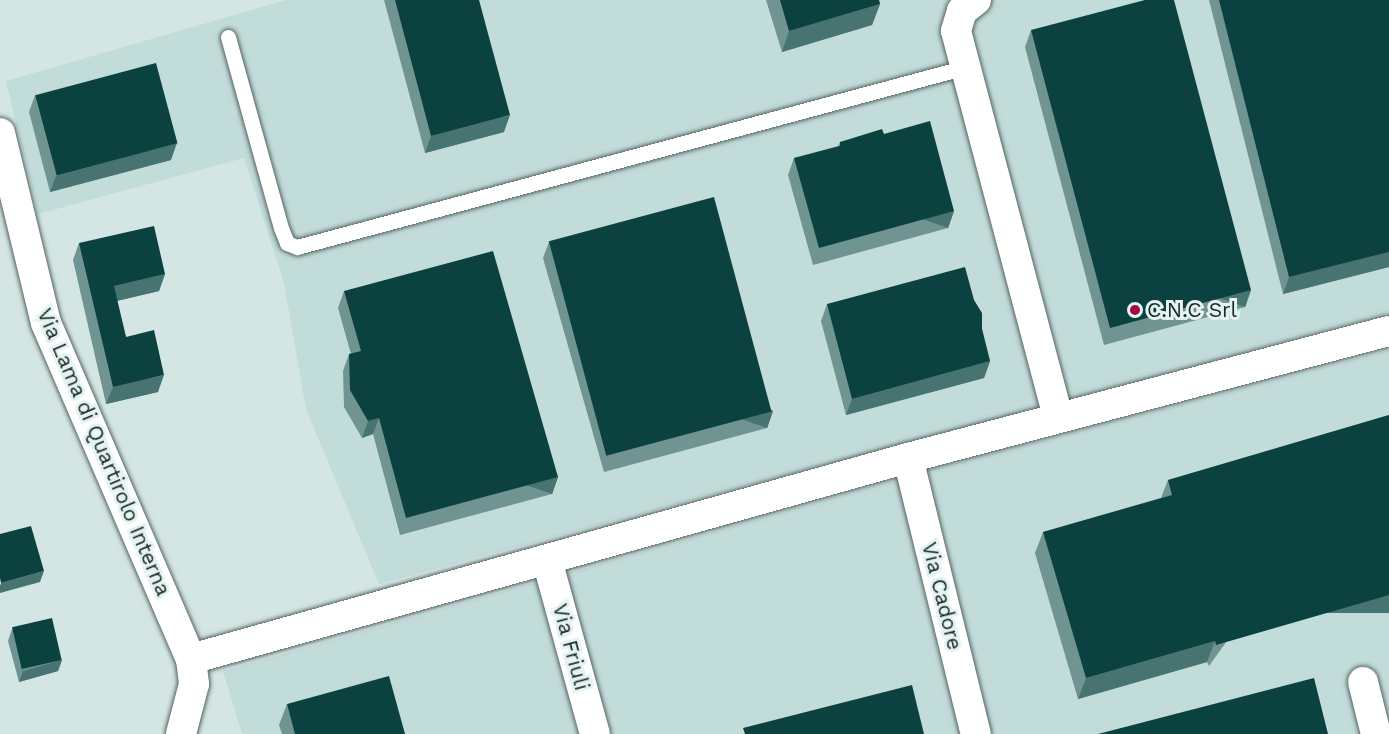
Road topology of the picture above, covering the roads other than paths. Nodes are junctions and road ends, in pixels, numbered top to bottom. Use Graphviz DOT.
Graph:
graph roads {
  1 [pos="976,0"];
  2 [pos="228,37"];
  3 [pos="966,67"];
  4 [pos="0,133"];
  5 [pos="1389,331"];
  6 [pos="1058,418"];
  7 [pos="908,458"];
  8 [pos="547,560"];
  9 [pos="191,659"];
  10 [pos="1363,682"];
  11 [pos="181,734"];
  12 [pos="595,734"];
  13 [pos="976,734"];
  14 [pos="1376,734"];
  1 -- 3 [label="street"];
  2 -- 3 [label="lane"];
  3 -- 6 [label="street"];
  4 -- 9 [label="street, Via Lama di Quartirolo Interna"];
  5 -- 6 [label="street"];
  6 -- 7 [label="street"];
  7 -- 8 [label="street"];
  7 -- 13 [label="street, Via Cadore"];
  8 -- 9 [label="street"];
  8 -- 12 [label="street, Via Friuli"];
  9 -- 11 [label="street, Via Lama di Quartirolo Interna"];
  10 -- 14 [label="street"];
}
